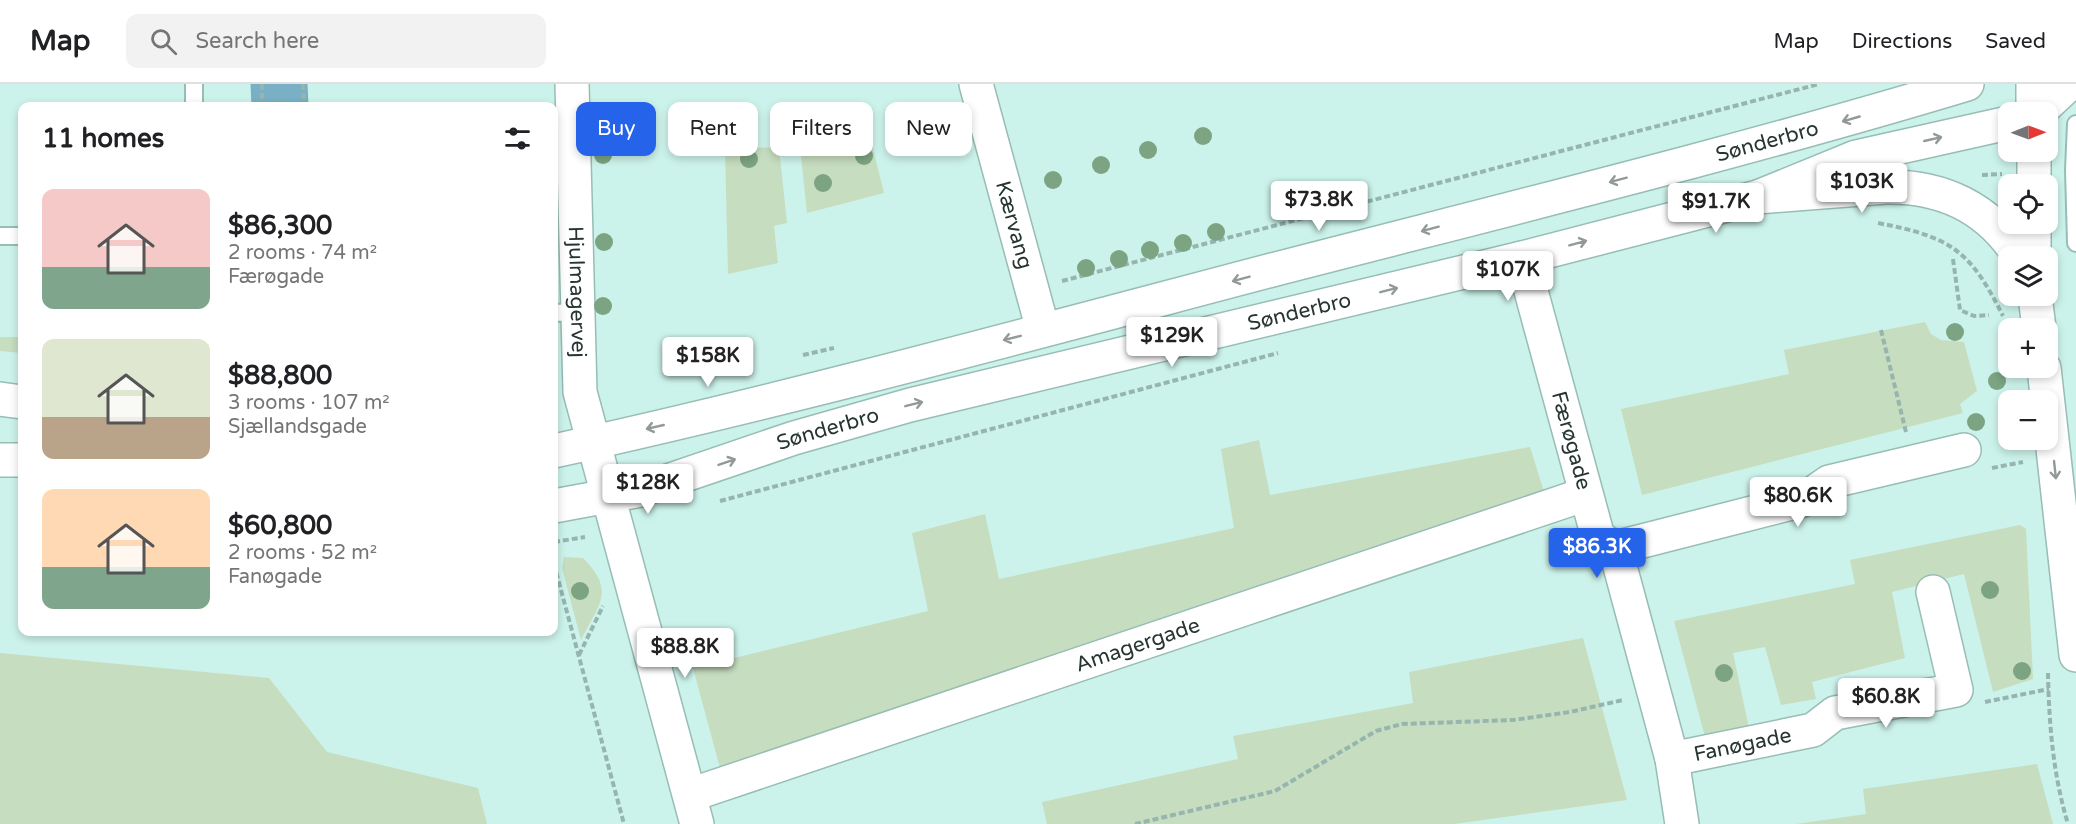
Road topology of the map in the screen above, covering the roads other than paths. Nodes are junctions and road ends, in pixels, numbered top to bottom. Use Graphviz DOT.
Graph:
graph roads {
  1 [pos="194,84"];
  2 [pos="572,84"];
  3 [pos="976,84"];
  4 [pos="1967,84"];
  5 [pos="2033,84"];
  6 [pos="2069,84"];
  7 [pos="194,102"];
  8 [pos="2033,102"];
  9 [pos="2049,102"];
  10 [pos="2076,108"];
  11 [pos="2058,112"];
  12 [pos="2076,124"];
  13 [pos="1998,125"];
  14 [pos="564,144"];
  15 [pos="1758,197"];
  16 [pos="18,236"];
  17 [pos="0,237"];
  18 [pos="2076,243"];
  19 [pos="2011,246"];
  20 [pos="1522,258"];
  21 [pos="566,312"];
  22 [pos="1043,330"];
  23 [pos="2045,378"];
  24 [pos="0,399"];
  25 [pos="18,401"];
  26 [pos="0,416"];
  27 [pos="18,416"];
  28 [pos="594,441"];
  29 [pos="1964,450"];
  30 [pos="558,451"];
  31 [pos="0,460"];
  32 [pos="18,460"];
  33 [pos="1586,494"];
  34 [pos="610,498"];
  35 [pos="558,505"];
  36 [pos="1615,548"];
  37 [pos="1933,592"];
  38 [pos="2076,655"];
  39 [pos="1672,759"];
  40 [pos="694,810"];
  41 [pos="1682,824"];
  1 -- 7 [label="lane"];
  2 -- 14 [label="street, Hjulmagervej"];
  3 -- 22 [label="street, Kærvang"];
  4 -- 22 [label="street, Sønderbro, one-way"];
  5 -- 8 [label="street"];
  6 -- 9 [label="street"];
  10 -- 11 [label="street"];
  12 -- 18 [label="lane"];
  15 -- 13 [label="street, Sønderbro, one-way"];
  14 -- 21 [label="street, Hjulmagervej"];
  15 -- 19 [label="street"];
  20 -- 15 [label="street, Sønderbro, one-way"];
  16 -- 17 [label="lane"];
  20 -- 33 [label="street, Færøgade"];
  34 -- 20 [label="street, Sønderbro, one-way"];
  21 -- 28 [label="street, Hjulmagervej"];
  22 -- 28 [label="street, Sønderbro, one-way"];
  23 -- 38 [label="street, one-way"];
  24 -- 25 [label="street"];
  26 -- 27 [label="street"];
  28 -- 30 [label="street, Sønderbro"];
  28 -- 34 [label="street, Hjulmagervej"];
  29 -- 36 [label="street"];
  31 -- 32 [label="street"];
  33 -- 36 [label="street, Færøgade"];
  33 -- 40 [label="street, Amagergade"];
  34 -- 35 [label="street, Sønderbro"];
  34 -- 40 [label="street, Hjulmagervej"];
  36 -- 39 [label="street, Færøgade"];
  37 -- 39 [label="street, Fanøgade"];
  39 -- 41 [label="street, Færøgade"];
}
